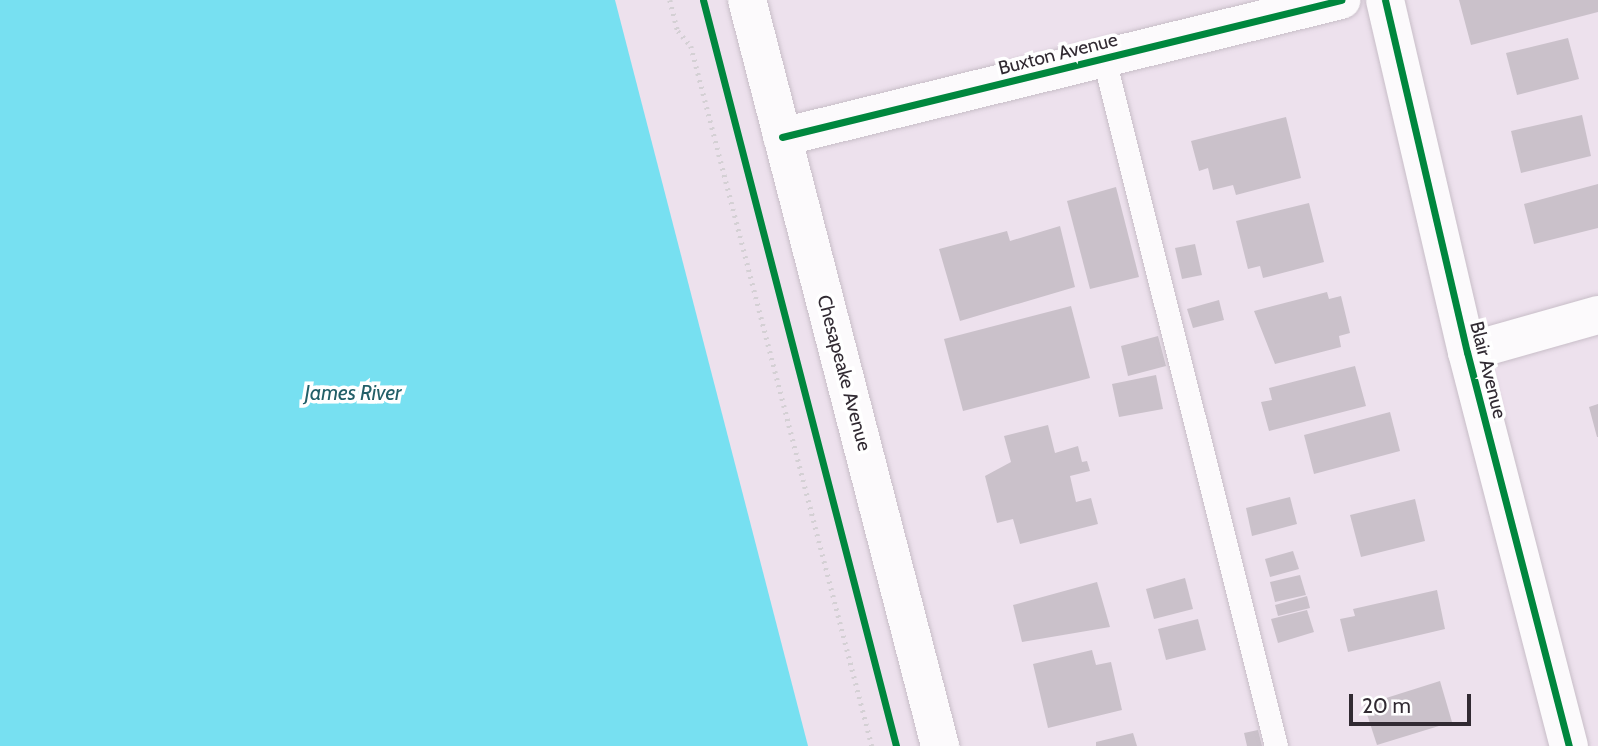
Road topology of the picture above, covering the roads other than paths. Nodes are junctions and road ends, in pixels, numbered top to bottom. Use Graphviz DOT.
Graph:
graph roads {
  1 [pos="747,0"];
  2 [pos="1341,0"];
  3 [pos="1385,0"];
  4 [pos="1104,59"];
  5 [pos="782,136"];
  6 [pos="1598,315"];
  7 [pos="1467,352"];
  8 [pos="940,746"];
  9 [pos="1276,746"];
  10 [pos="1569,746"];
  1 -- 5 [label="street, Chesapeake Avenue"];
  2 -- 4 [label="street, Buxton Avenue"];
  3 -- 7 [label="street, Blair Avenue"];
  4 -- 5 [label="street, Buxton Avenue"];
  4 -- 9 [label="lane"];
  5 -- 8 [label="street, Chesapeake Avenue"];
  6 -- 7 [label="street"];
  7 -- 10 [label="street, Blair Avenue"];
}
